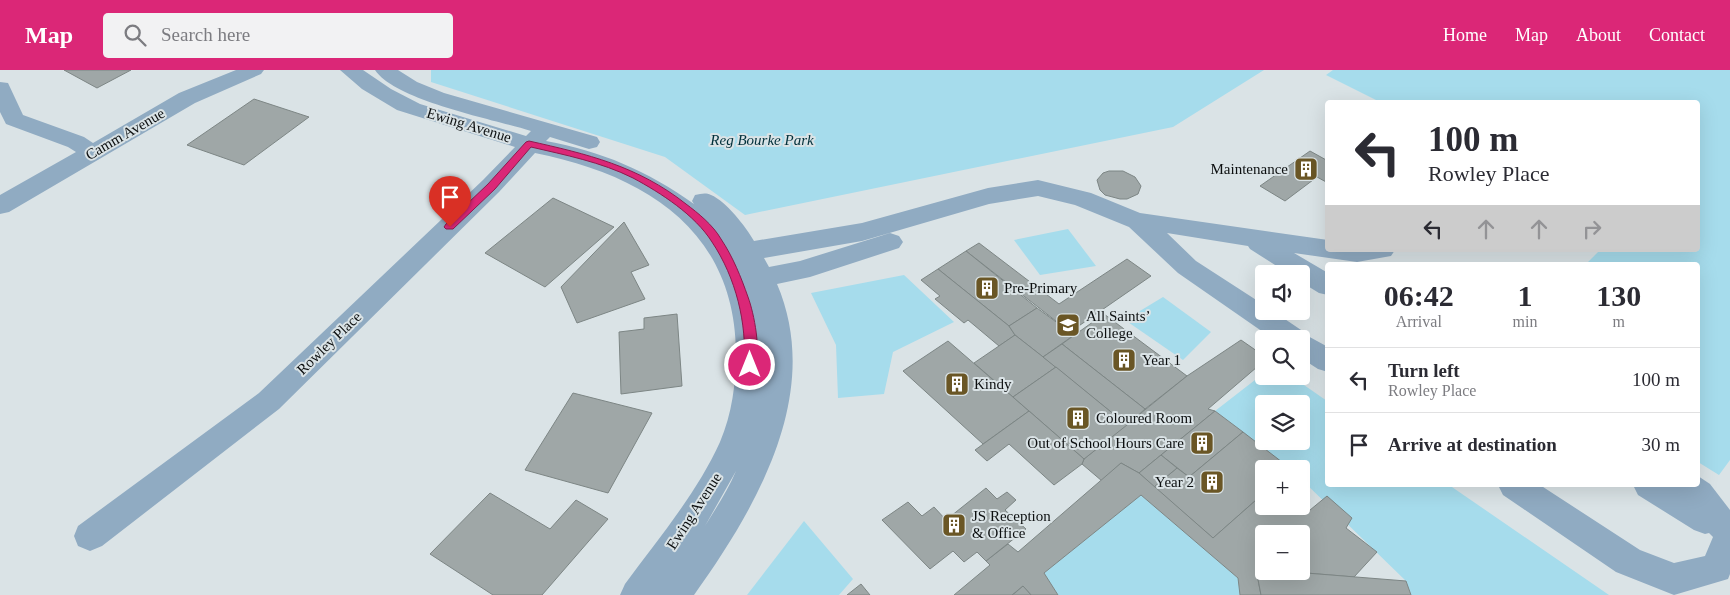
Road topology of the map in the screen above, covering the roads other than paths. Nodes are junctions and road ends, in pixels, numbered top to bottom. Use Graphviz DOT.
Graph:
graph roads {
  1 [pos="221,70"];
  2 [pos="254,70"];
  3 [pos="350,70"];
  4 [pos="384,70"];
  5 [pos="0,88"];
  6 [pos="538,136"];
  7 [pos="85,148"];
  8 [pos="0,186"];
  9 [pos="0,206"];
  10 [pos="1138,221"];
  11 [pos="1250,238"];
  12 [pos="1325,249"];
  13 [pos="736,252"];
  14 [pos="750,281"];
  15 [pos="1325,284"];
  16 [pos="1281,330"];
  17 [pos="1310,350"];
  18 [pos="1325,359"];
  19 [pos="1517,487"];
  20 [pos="1652,487"];
  21 [pos="1688,487"];
  22 [pos="1730,535"];
  23 [pos="90,536"];
  24 [pos="637,595"];
  25 [pos="674,595"];
  1 -- 7 [label="street, Camm Avenue"];
  2 -- 7 [label="street, Camm Avenue"];
  3 -- 6 [label="street, Ewing Avenue"];
  4 -- 6 [label="street, Ewing Avenue"];
  5 -- 7 [label="street"];
  6 -- 13 [label="street, Ewing Avenue"];
  6 -- 23 [label="street, Rowley Place"];
  7 -- 8 [label="street, Camm Avenue"];
  7 -- 9 [label="street, Camm Avenue"];
  10 -- 11 [label="street"];
  10 -- 13 [label="street"];
  10 -- 14 [label="street"];
  10 -- 16 [label="street"];
  11 -- 12 [label="street"];
  11 -- 15 [label="street"];
  13 -- 14 [label="street, Ewing Avenue"];
  14 -- 24 [label="street, Ewing Avenue"];
  14 -- 25 [label="street, Ewing Avenue"];
  17 -- 18 [label="street"];
  19 -- 22 [label="street"];
  20 -- 22 [label="street"];
  21 -- 22 [label="street"];
}
